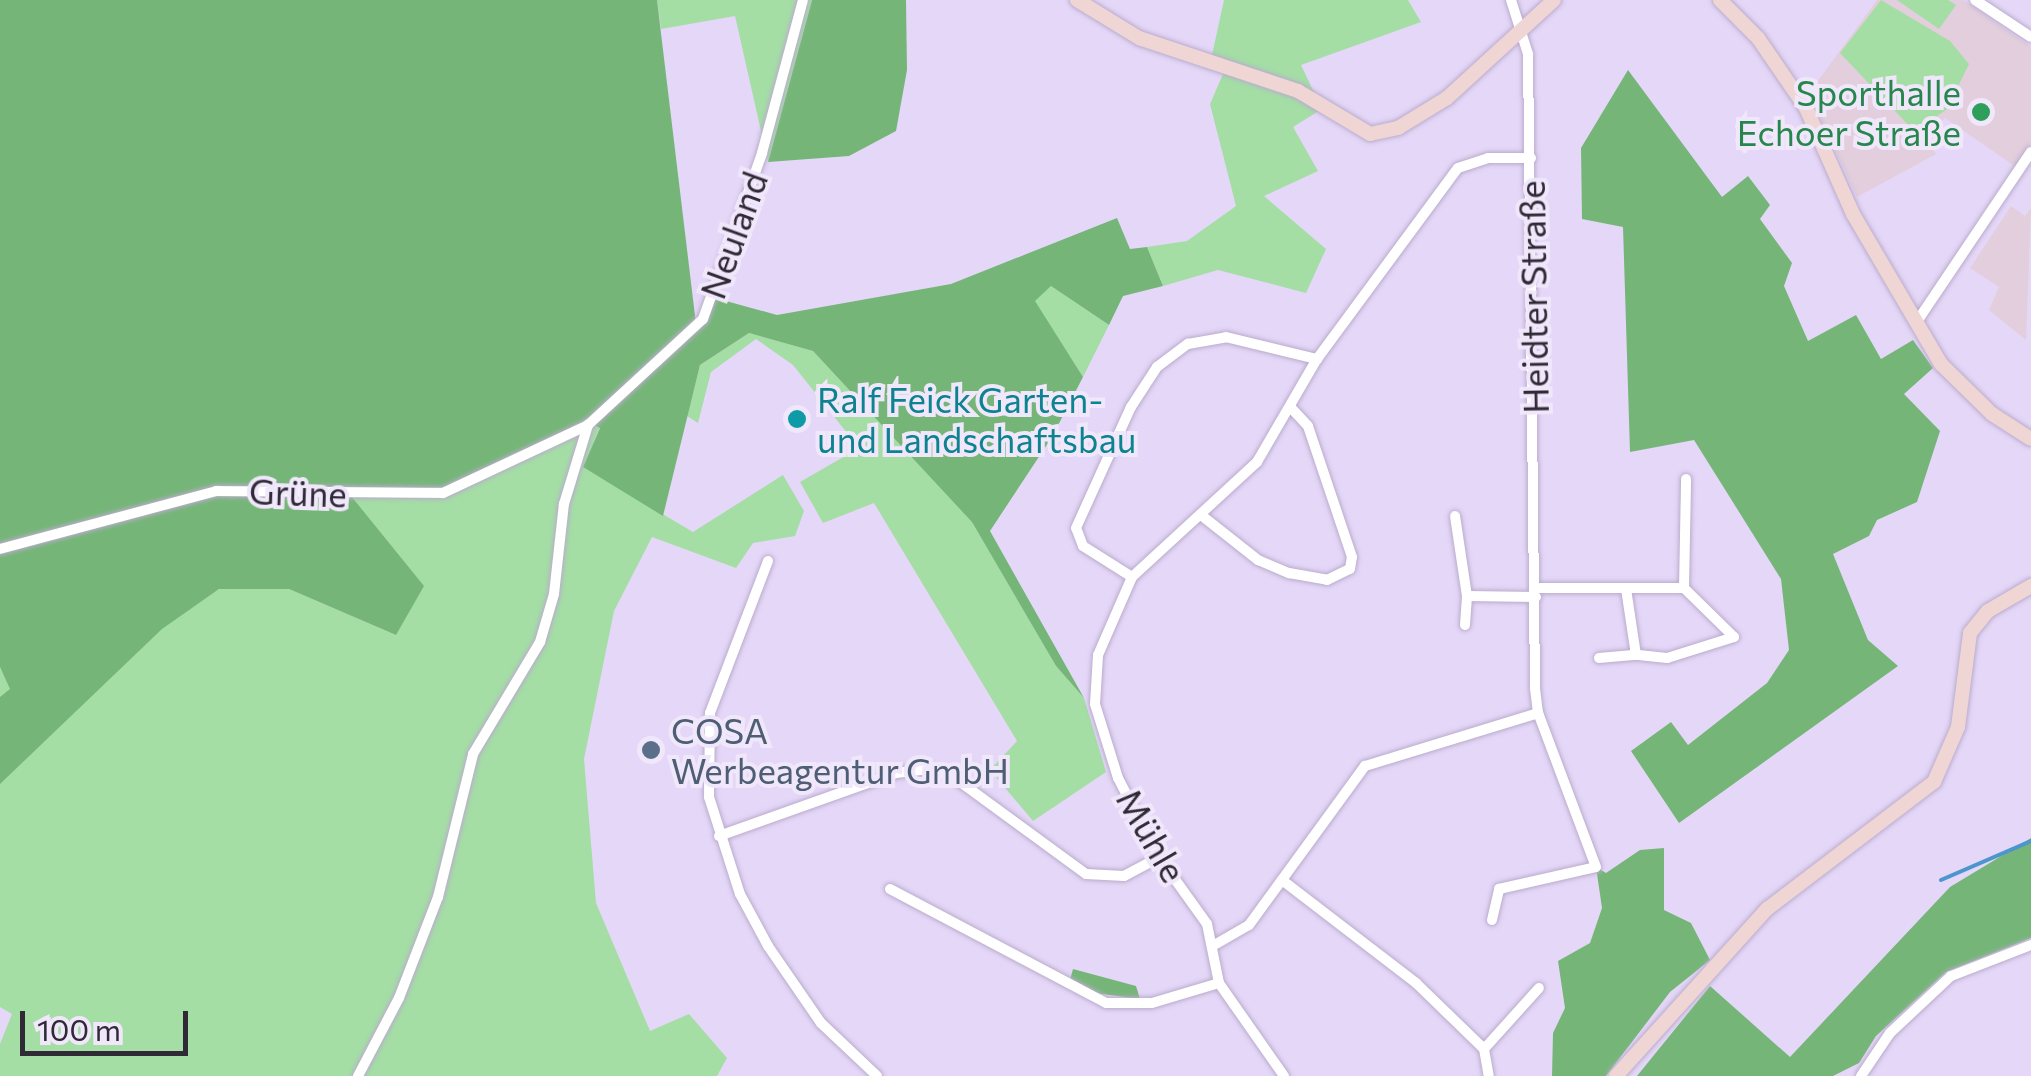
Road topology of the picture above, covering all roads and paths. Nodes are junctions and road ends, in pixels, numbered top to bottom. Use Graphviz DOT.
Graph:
graph roads {
  1 [pos="804,0"];
  2 [pos="1077,0"];
  3 [pos="1511,0"];
  4 [pos="1554,0"];
  5 [pos="1720,0"];
  6 [pos="1976,0"];
  7 [pos="1522,30"];
  8 [pos="2031,37"];
  9 [pos="2031,152"];
  10 [pos="1531,158"];
  11 [pos="1916,323"];
  12 [pos="1316,359"];
  13 [pos="1291,408"];
  14 [pos="588,425"];
  15 [pos="2031,439"];
  16 [pos="1686,479"];
  17 [pos="1201,514"];
  18 [pos="1455,516"];
  19 [pos="0,549"];
  20 [pos="768,561"];
  21 [pos="1132,577"];
  22 [pos="2031,586"];
  23 [pos="1626,588"];
  24 [pos="1684,588"];
  25 [pos="1536,592"];
  26 [pos="1467,596"];
  27 [pos="1465,626"];
  28 [pos="1636,655"];
  29 [pos="1599,658"];
  30 [pos="1538,713"];
  31 [pos="720,836"];
  32 [pos="1160,857"];
  33 [pos="1282,880"];
  34 [pos="890,889"];
  35 [pos="1492,920"];
  36 [pos="1216,944"];
  37 [pos="2031,946"];
  38 [pos="1220,983"];
  39 [pos="1539,988"];
  40 [pos="1484,1049"];
  41 [pos="1863,1071"];
  42 [pos="358,1076"];
  43 [pos="878,1076"];
  44 [pos="1284,1076"];
  45 [pos="1489,1076"];
  46 [pos="1616,1076"];
  1 -- 14 [label="street, Neuland"];
  2 -- 7 [label="street"];
  3 -- 7 [label="street, Heidter Straße"];
  4 -- 7 [label="street"];
  5 -- 11 [label="street"];
  6 -- 8 [label="street"];
  7 -- 10 [label="street, Heidter Straße"];
  9 -- 11 [label="street"];
  10 -- 12 [label="street, Mühle"];
  10 -- 25 [label="street, Heidter Straße"];
  11 -- 15 [label="street"];
  12 -- 13 [label="street, Mühle"];
  12 -- 21 [label="street"];
  13 -- 17 [label="street, Mühle"];
  13 -- 17 [label="street"];
  14 -- 19 [label="street, Grüne"];
  14 -- 42 [label="street"];
  16 -- 24 [label="street"];
  17 -- 21 [label="street, Mühle"];
  18 -- 26 [label="street"];
  20 -- 31 [label="street"];
  21 -- 32 [label="street, Mühle"];
  22 -- 46 [label="street"];
  23 -- 24 [label="street"];
  23 -- 25 [label="street"];
  23 -- 28 [label="street"];
  24 -- 28 [label="street"];
  25 -- 26 [label="street"];
  25 -- 30 [label="street, Heidter Straße"];
  26 -- 27 [label="street"];
  28 -- 29 [label="street"];
  30 -- 33 [label="street"];
  30 -- 35 [label="street, Heidter Straße"];
  31 -- 32 [label="street"];
  31 -- 43 [label="street"];
  32 -- 36 [label="street, Mühle"];
  33 -- 36 [label="street"];
  33 -- 40 [label="street"];
  34 -- 38 [label="street"];
  36 -- 38 [label="street, Mühle"];
  37 -- 41 [label="street"];
  38 -- 44 [label="street, Mühle"];
  39 -- 40 [label="street"];
  40 -- 45 [label="street"];
}
